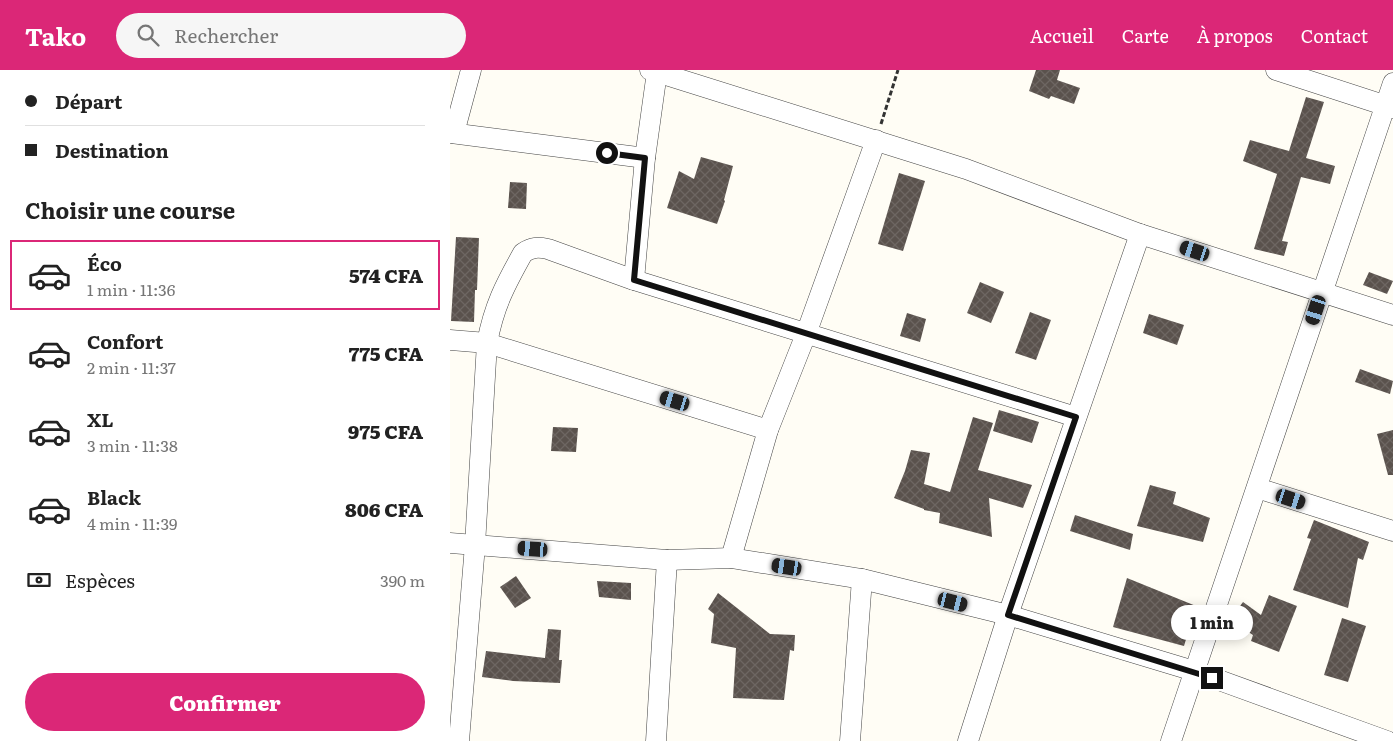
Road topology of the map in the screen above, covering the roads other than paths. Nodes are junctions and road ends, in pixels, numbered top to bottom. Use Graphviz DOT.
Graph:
graph roads {
  1 [pos="471,70"];
  2 [pos="1276,70"];
  3 [pos="664,72"];
  4 [pos="1393,83"];
  5 [pos="1389,107"];
  6 [pos="452,133"];
  7 [pos="876,140"];
  8 [pos="645,158"];
  9 [pos="1140,234"];
  10 [pos="634,280"];
  11 [pos="1322,292"];
  12 [pos="1393,315"];
  13 [pos="806,334"];
  14 [pos="450,340"];
  15 [pos="487,343"];
  16 [pos="1076,417"];
  17 [pos="768,430"];
  18 [pos="1257,488"];
  19 [pos="1393,531"];
  20 [pos="450,543"];
  21 [pos="475,545"];
  22 [pos="731,558"];
  23 [pos="667,560"];
  24 [pos="862,579"];
  25 [pos="1008,615"];
  26 [pos="1194,672"];
  27 [pos="459,741"];
  28 [pos="656,741"];
  29 [pos="850,741"];
  30 [pos="968,741"];
  31 [pos="1171,741"];
  32 [pos="1387,741"];
  1 -- 6 [label="street"];
  2 -- 5 [label="street"];
  3 -- 7 [label="street"];
  3 -- 8 [label="street"];
  4 -- 5 [label="street"];
  5 -- 11 [label="street"];
  6 -- 8 [label="street"];
  7 -- 9 [label="street"];
  7 -- 13 [label="street"];
  8 -- 10 [label="street"];
  9 -- 11 [label="street"];
  9 -- 16 [label="street"];
  10 -- 13 [label="street"];
  10 -- 15 [label="street"];
  11 -- 12 [label="street"];
  11 -- 18 [label="street"];
  13 -- 16 [label="street"];
  13 -- 17 [label="street"];
  14 -- 15 [label="street"];
  15 -- 17 [label="street"];
  15 -- 21 [label="street"];
  16 -- 25 [label="street"];
  17 -- 22 [label="street"];
  18 -- 19 [label="street"];
  18 -- 26 [label="street"];
  20 -- 21 [label="street"];
  21 -- 23 [label="street"];
  21 -- 27 [label="street"];
  22 -- 23 [label="street"];
  22 -- 24 [label="street"];
  23 -- 28 [label="street"];
  24 -- 25 [label="street"];
  24 -- 29 [label="street"];
  25 -- 26 [label="street"];
  25 -- 30 [label="street"];
  26 -- 31 [label="street"];
  26 -- 32 [label="street"];
}
